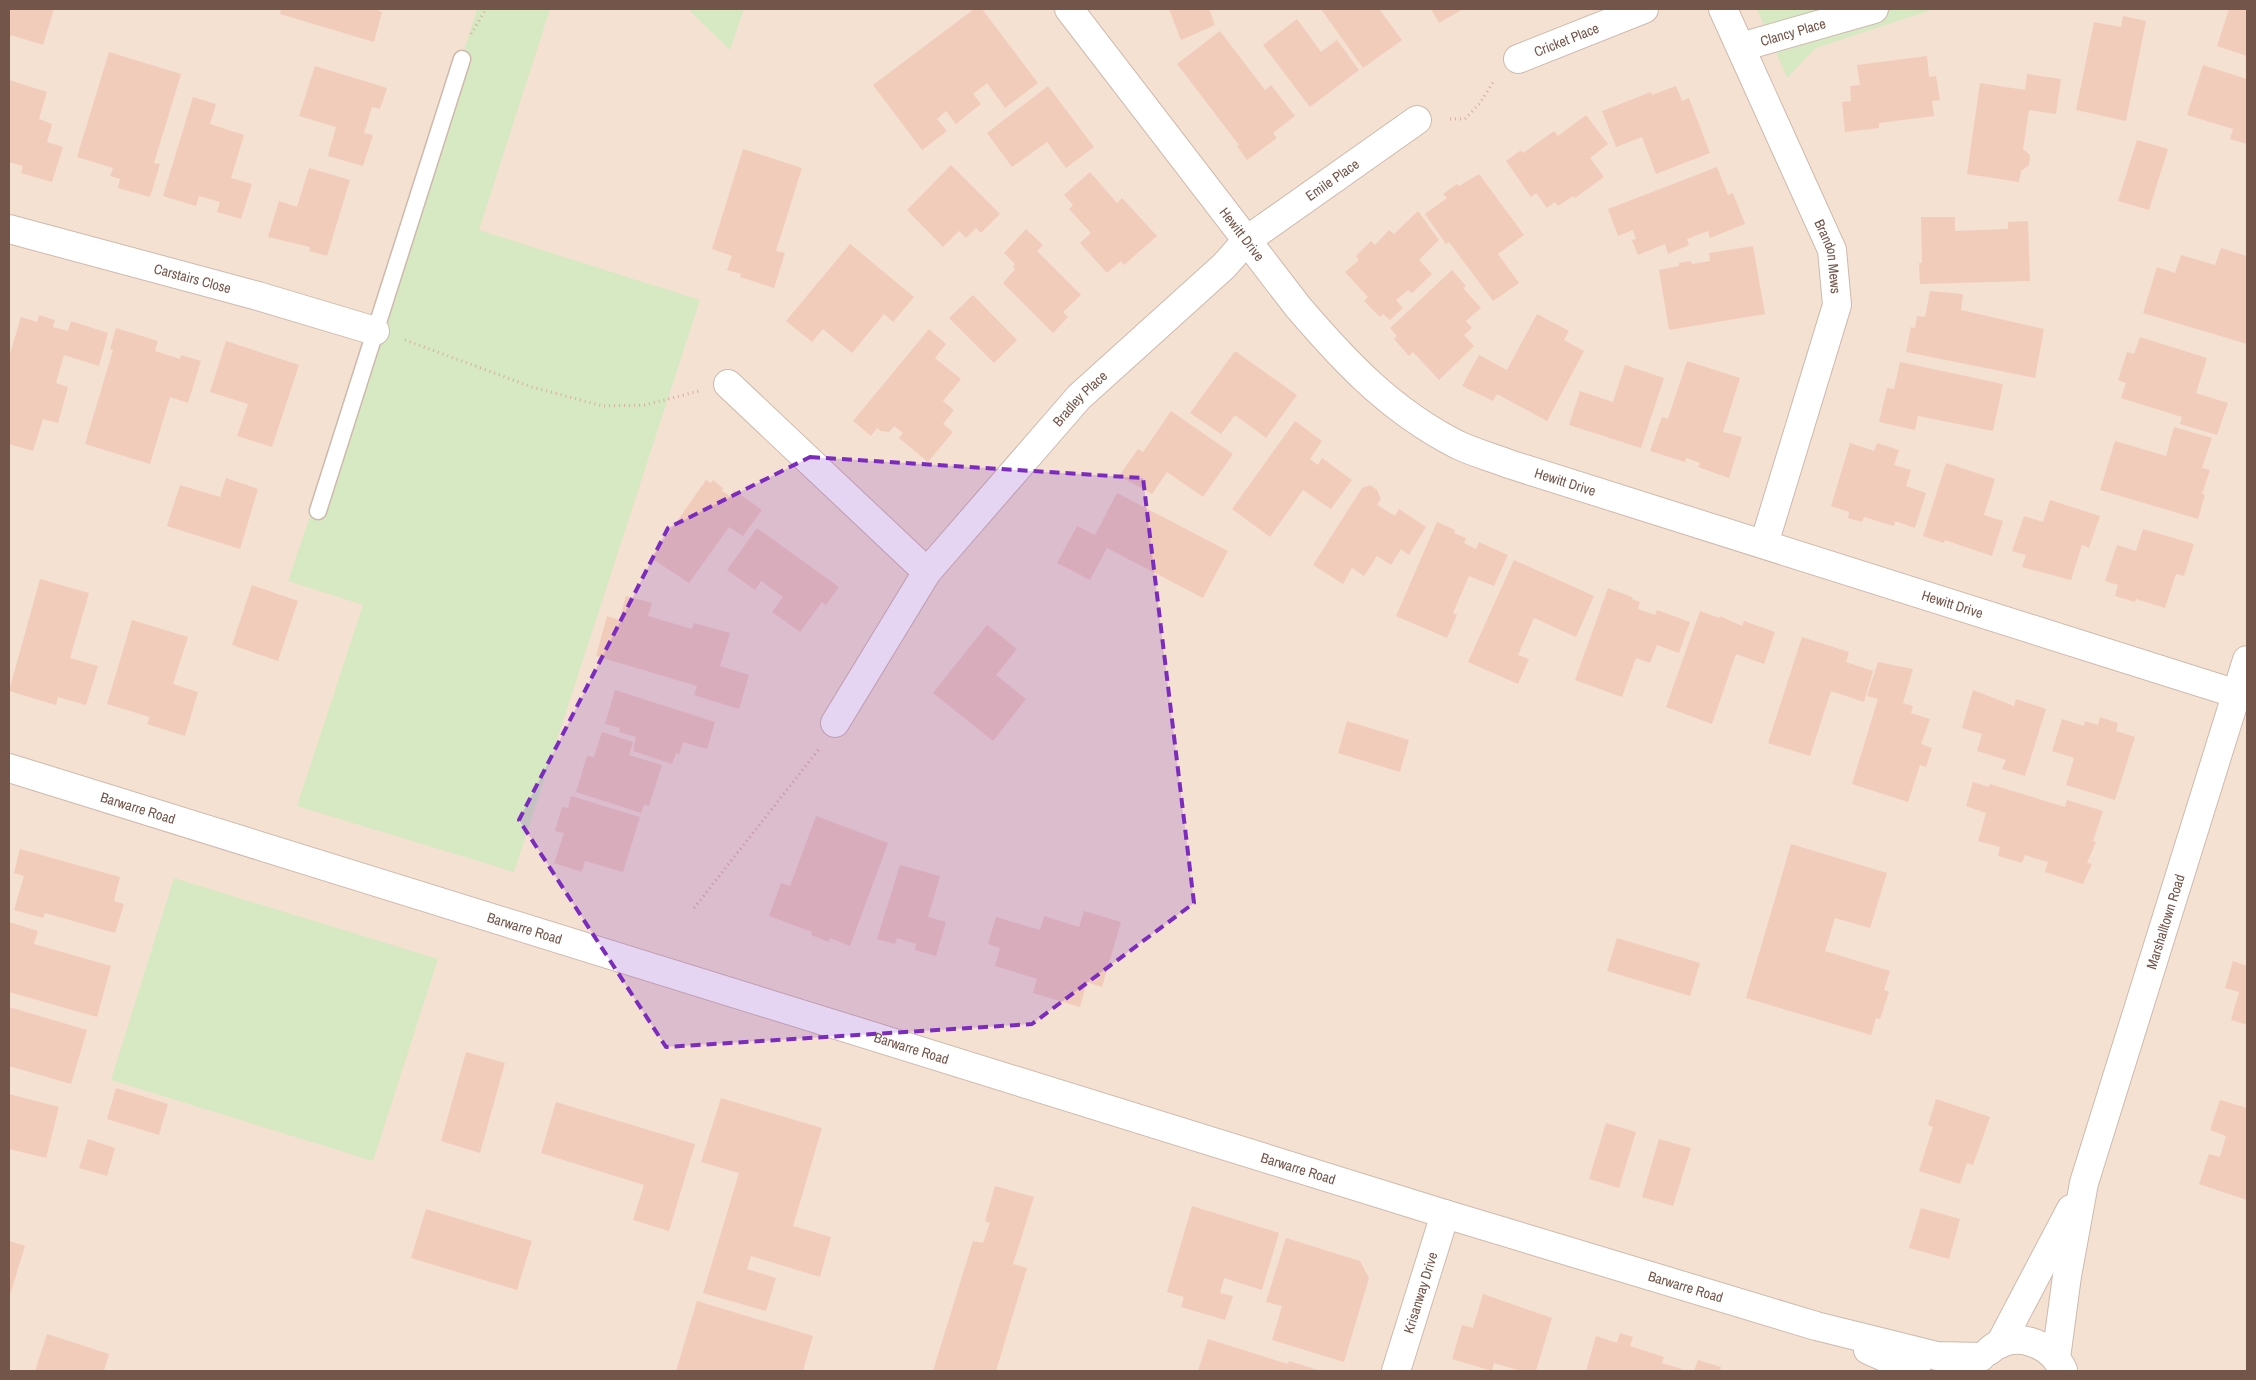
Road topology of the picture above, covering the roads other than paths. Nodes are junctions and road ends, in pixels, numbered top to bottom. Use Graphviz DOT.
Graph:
graph roads {
  1 [pos="1069,9"];
  2 [pos="1644,9"];
  3 [pos="1723,9"];
  4 [pos="1874,9"];
  5 [pos="1741,47"];
  6 [pos="462,59"];
  7 [pos="1518,59"];
  8 [pos="1417,120"];
  9 [pos="9,229"];
  10 [pos="1247,240"];
  11 [pos="375,331"];
  12 [pos="728,384"];
  13 [pos="318,511"];
  14 [pos="1764,544"];
  15 [pos="926,572"];
  16 [pos="2247,660"];
  17 [pos="2237,694"];
  18 [pos="835,723"];
  19 [pos="9,768"];
  20 [pos="2084,1183"];
  21 [pos="1445,1214"];
  22 [pos="1816,1326"];
  23 [pos="1985,1357"];
  24 [pos="2063,1367"];
  25 [pos="1396,1371"];
  26 [pos="1916,1371"];
  1 -- 10 [label="street, Hewitt Drive"];
  2 -- 7 [label="street, Cricket Place"];
  3 -- 5 [label="street, Brandon Mews"];
  4 -- 5 [label="street, Clancy Place"];
  5 -- 14 [label="street, Brandon Mews"];
  6 -- 11 [label="lane"];
  8 -- 10 [label="street, Emile Place"];
  9 -- 11 [label="street, Carstairs Close"];
  10 -- 14 [label="street, Hewitt Drive"];
  10 -- 15 [label="street, Bradley Place"];
  11 -- 13 [label="lane"];
  12 -- 15 [label="street"];
  14 -- 17 [label="street, Hewitt Drive"];
  15 -- 18 [label="street, Bradley Place"];
  16 -- 17 [label="street, Marshalltown Road"];
  17 -- 20 [label="street, Marshalltown Road"];
  19 -- 21 [label="street, Barwarre Road"];
  20 -- 23 [label="street, Marshalltown Road"];
  20 -- 24 [label="street, Marshalltown Road"];
  21 -- 22 [label="street, Barwarre Road"];
  21 -- 25 [label="street, Krisanway Drive"];
  22 -- 23 [label="street, Barwarre Road"];
  22 -- 26 [label="street, Barwarre Road"];
  23 -- 24 [label="street, Marshalltown Road"];
}
